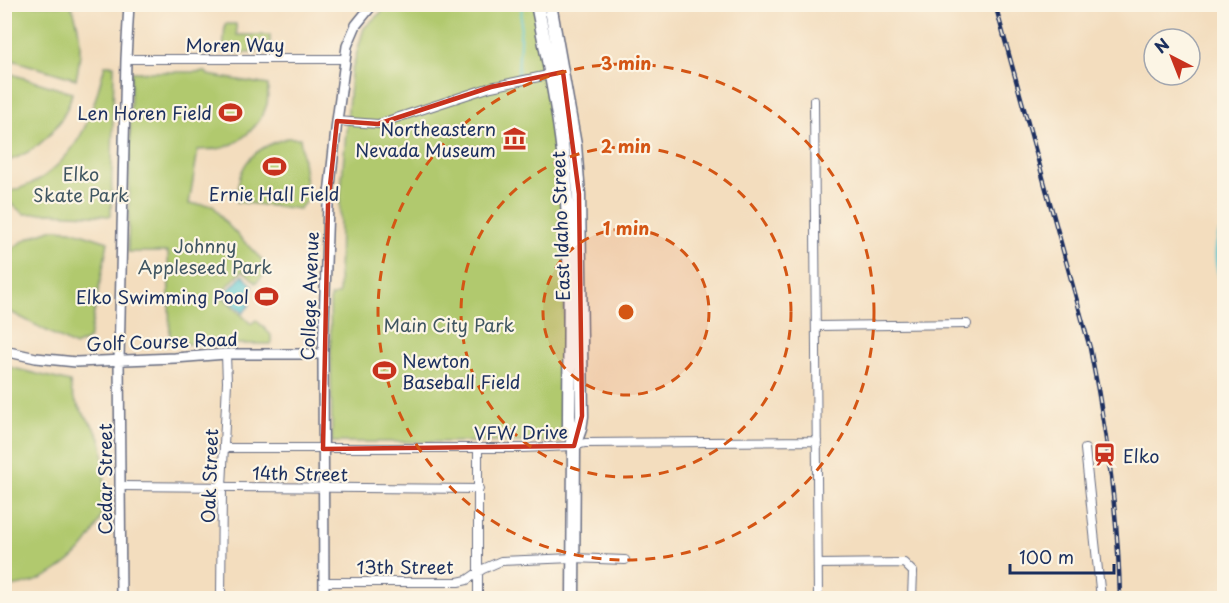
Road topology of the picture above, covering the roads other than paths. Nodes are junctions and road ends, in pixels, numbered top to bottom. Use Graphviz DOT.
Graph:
graph roads {
  1 [pos="129,4"];
  2 [pos="373,4"];
  3 [pos="537,4"];
  4 [pos="550,4"];
  5 [pos="126,59"];
  6 [pos="345,59"];
  7 [pos="557,74"];
  8 [pos="814,100"];
  9 [pos="336,121"];
  10 [pos="967,324"];
  11 [pos="817,326"];
  12 [pos="4,351"];
  13 [pos="226,354"];
  14 [pos="323,354"];
  15 [pos="119,359"];
  16 [pos="817,441"];
  17 [pos="574,446"];
  18 [pos="224,448"];
  19 [pos="478,448"];
  20 [pos="323,449"];
  21 [pos="1085,449"];
  22 [pos="121,486"];
  23 [pos="222,488"];
  24 [pos="323,488"];
  25 [pos="479,489"];
  26 [pos="573,558"];
  27 [pos="625,560"];
  28 [pos="818,564"];
  29 [pos="478,574"];
  30 [pos="324,582"];
  31 [pos="121,598"];
  32 [pos="221,598"];
  33 [pos="324,598"];
  34 [pos="478,598"];
  35 [pos="573,598"];
  36 [pos="818,598"];
  37 [pos="912,598"];
  38 [pos="1101,598"];
  1 -- 5 [label="street, Cedar Street"];
  2 -- 6 [label="street, College Avenue"];
  3 -- 7 [label="main road, East Idaho Street"];
  4 -- 7 [label="main road, East Idaho Street"];
  5 -- 6 [label="street, Moren Way"];
  5 -- 15 [label="street, Cedar Street"];
  6 -- 9 [label="street, College Avenue"];
  7 -- 9 [label="street"];
  7 -- 17 [label="main road, East Idaho Street"];
  8 -- 11 [label="street"];
  9 -- 14 [label="street, College Avenue"];
  10 -- 11 [label="street"];
  11 -- 16 [label="street"];
  12 -- 15 [label="street, Golf Course Road"];
  13 -- 14 [label="street, Golf Course Road"];
  13 -- 15 [label="street, Golf Course Road"];
  13 -- 18 [label="street, Oak Street"];
  14 -- 20 [label="street, College Avenue"];
  15 -- 22 [label="street, Cedar Street"];
  16 -- 17 [label="street, VFW Drive"];
  16 -- 28 [label="street"];
  17 -- 19 [label="street, VFW Drive"];
  17 -- 26 [label="main road, East Idaho Street"];
  18 -- 20 [label="street, VFW Drive"];
  18 -- 23 [label="street, Oak Street"];
  19 -- 20 [label="street, VFW Drive"];
  19 -- 25 [label="street"];
  20 -- 24 [label="street, College Avenue"];
  21 -- 38 [label="street"];
  22 -- 23 [label="street, 14th Street"];
  22 -- 31 [label="street, Cedar Street"];
  23 -- 24 [label="street, 14th Street"];
  23 -- 32 [label="street, Oak Street"];
  24 -- 25 [label="street, 14th Street"];
  24 -- 30 [label="street, College Avenue"];
  25 -- 29 [label="street"];
  26 -- 27 [label="street, 13th Street"];
  26 -- 29 [label="street, 13th Street"];
  26 -- 35 [label="main road, East Idaho Street"];
  28 -- 36 [label="street"];
  28 -- 37 [label="street"];
  29 -- 30 [label="street, 13th Street"];
  29 -- 34 [label="street"];
  30 -- 33 [label="street, College Avenue"];
}
